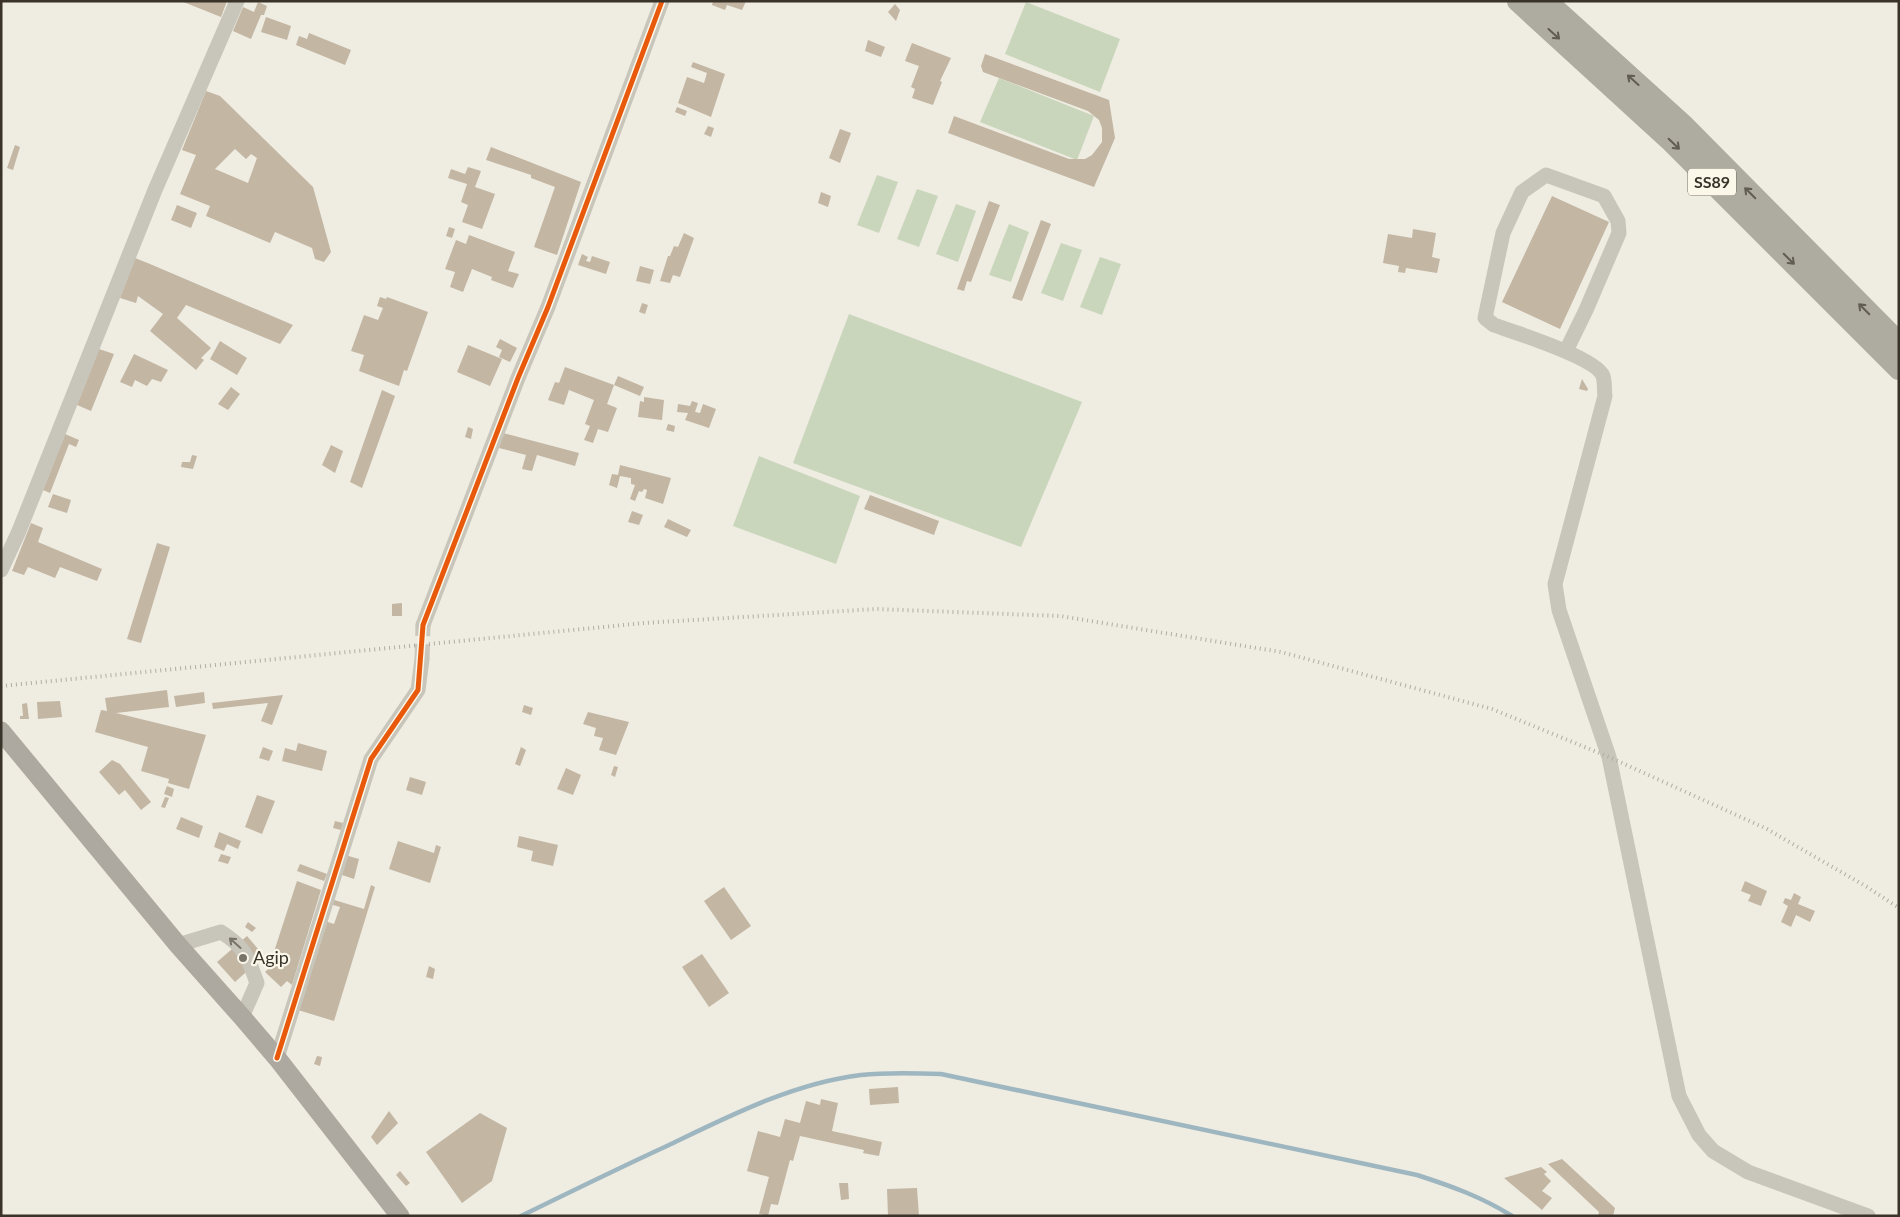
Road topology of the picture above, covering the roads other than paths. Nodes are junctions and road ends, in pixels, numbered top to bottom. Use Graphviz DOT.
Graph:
graph roads {
  1 [pos="237,1"];
  2 [pos="662,1"];
  3 [pos="1518,1"];
  4 [pos="1546,1"];
  5 [pos="1899,343"];
  6 [pos="1566,351"];
  7 [pos="1899,369"];
  8 [pos="1,570"];
  9 [pos="423,625"];
  10 [pos="422,659"];
  11 [pos="4,737"];
  12 [pos="178,945"];
  13 [pos="242,1017"];
  14 [pos="277,1058"];
  15 [pos="395,1212"];
  16 [pos="1868,1216"];
  1 -- 8 [label="street"];
  2 -- 9 [label="street"];
  3 -- 7 [label="highway, SS89, one-way"];
  5 -- 4 [label="highway, SS89, one-way"];
  6 -- 6 [label="street"];
  6 -- 16 [label="street"];
  10 -- 14 [label="street"];
  11 -- 12 [label="main road"];
  12 -- 13 [label="main road"];
  13 -- 12 [label="street, one-way"];
  13 -- 14 [label="main road"];
  14 -- 15 [label="main road"];
}
